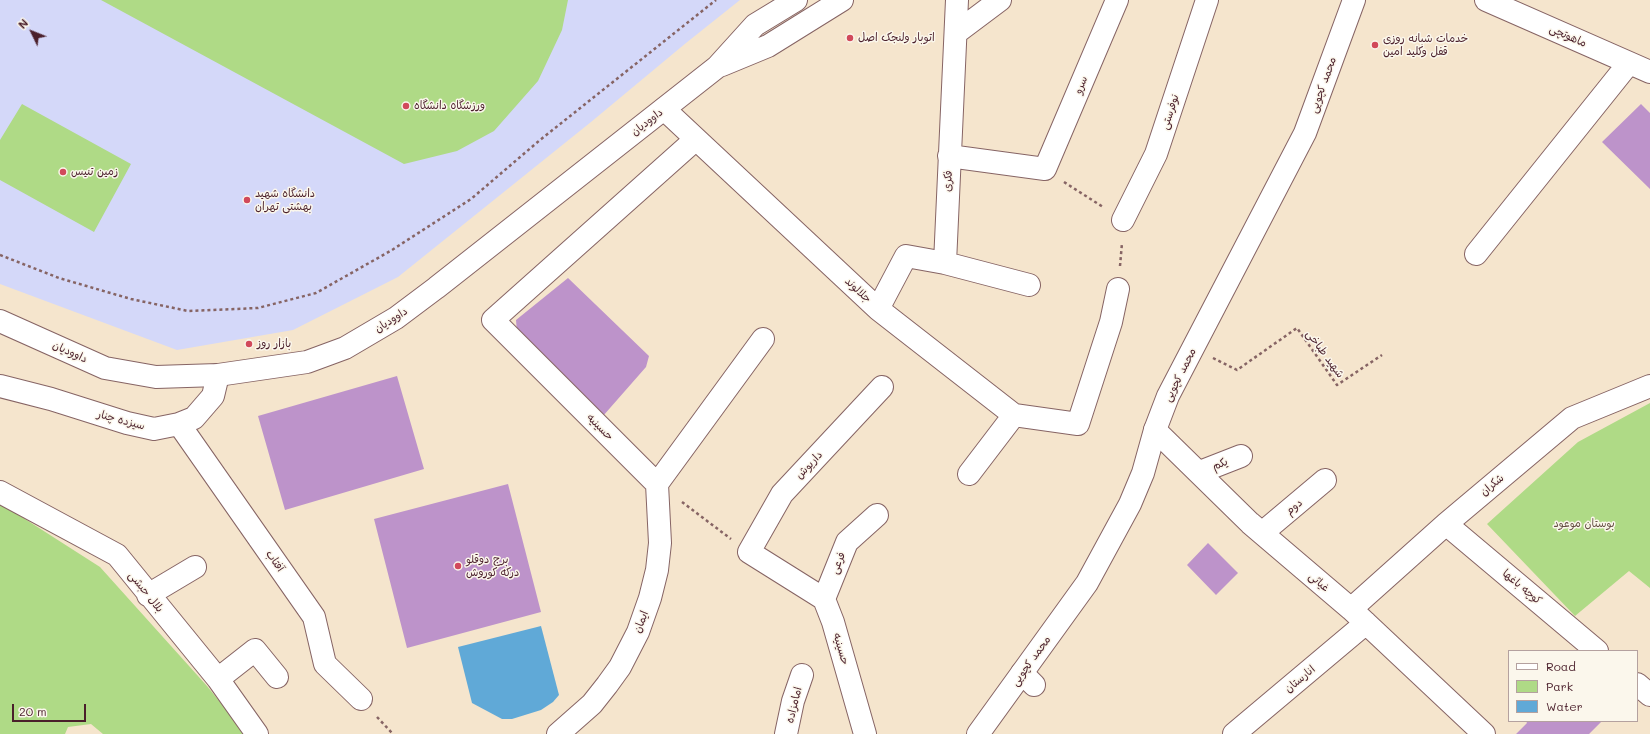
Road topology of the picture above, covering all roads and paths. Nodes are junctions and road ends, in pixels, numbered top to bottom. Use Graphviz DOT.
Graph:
graph roads {
  1 [pos="716,0"];
  2 [pos="796,0"];
  3 [pos="842,0"];
  4 [pos="957,0"];
  5 [pos="1000,0"];
  6 [pos="1117,0"];
  7 [pos="1207,0"];
  8 [pos="1354,0"];
  9 [pos="1486,0"];
  10 [pos="956,33"];
  11 [pos="1629,63"];
  12 [pos="717,67"];
  13 [pos="1650,72"];
  14 [pos="664,108"];
  15 [pos="696,138"];
  16 [pos="949,156"];
  17 [pos="1045,169"];
  18 [pos="1124,220"];
  19 [pos="1476,254"];
  20 [pos="0,255"];
  21 [pos="944,263"];
  22 [pos="1029,285"];
  23 [pos="1118,289"];
  24 [pos="878,309"];
  25 [pos="0,321"];
  26 [pos="763,340"];
  27 [pos="1193,349"];
  28 [pos="1382,355"];
  29 [pos="218,375"];
  30 [pos="0,386"];
  31 [pos="1650,386"];
  32 [pos="882,387"];
  33 [pos="1014,415"];
  34 [pos="179,424"];
  35 [pos="1155,430"];
  36 [pos="1241,456"];
  37 [pos="1200,472"];
  38 [pos="969,474"];
  39 [pos="1325,480"];
  40 [pos="658,484"];
  41 [pos="0,492"];
  42 [pos="877,515"];
  43 [pos="1446,524"];
  44 [pos="1262,533"];
  45 [pos="749,552"];
  46 [pos="195,567"];
  47 [pos="148,595"];
  48 [pos="824,599"];
  49 [pos="1358,616"];
  50 [pos="1597,650"];
  51 [pos="802,675"];
  52 [pos="277,677"];
  53 [pos="218,679"];
  54 [pos="1638,685"];
  55 [pos="1650,695"];
  56 [pos="361,699"];
  57 [pos="257,734"];
  58 [pos="558,734"];
  59 [pos="786,734"];
  60 [pos="865,734"];
  61 [pos="978,734"];
  62 [pos="1234,734"];
  63 [pos="1484,734"];
  1 -- 20 [label="path"];
  2 -- 12 [label="street, داوودیان"];
  3 -- 12 [label="street, داوودیان"];
  4 -- 10 [label="street, فکری"];
  5 -- 10 [label="street"];
  6 -- 17 [label="street, سرو"];
  7 -- 18 [label="street, نوفرستی"];
  8 -- 27 [label="street, محمد کچویی"];
  9 -- 11 [label="street, ماهوتچی"];
  10 -- 16 [label="street, فکری"];
  11 -- 13 [label="street, ماهوتچی"];
  11 -- 19 [label="street"];
  12 -- 14 [label="street, داوودیان"];
  14 -- 15 [label="street, جلالوند"];
  14 -- 29 [label="street, داوودیان"];
  15 -- 24 [label="street, جلالوند"];
  15 -- 40 [label="street, حسینیه"];
  16 -- 17 [label="street"];
  16 -- 21 [label="street, فکری"];
  17 -- 18 [label="path"];
  18 -- 23 [label="path"];
  21 -- 22 [label="street"];
  21 -- 24 [label="street"];
  23 -- 33 [label="street, جلالوند"];
  24 -- 33 [label="street, جلالوند"];
  25 -- 29 [label="street, داوودیان"];
  26 -- 40 [label="street"];
  27 -- 28 [label="path, شهید طباخی"];
  27 -- 35 [label="street, محمد کچویی"];
  29 -- 34 [label="street, سیزده چنار"];
  30 -- 34 [label="street, سیزده چنار"];
  31 -- 43 [label="street, شکران"];
  32 -- 45 [label="street, داریوش"];
  33 -- 38 [label="street"];
  34 -- 56 [label="street, آفتاب"];
  35 -- 37 [label="street, غیاثی"];
  35 -- 61 [label="street, محمد کچویی"];
  36 -- 37 [label="street, یکم"];
  37 -- 44 [label="street, غیاثی"];
  39 -- 44 [label="street, دوم"];
  40 -- 45 [label="path"];
  40 -- 58 [label="street, ایمان"];
  41 -- 47 [label="street, بلال حبشی"];
  42 -- 48 [label="street, فرعی"];
  43 -- 49 [label="street, شکران"];
  43 -- 50 [label="street, کوچه باغها"];
  44 -- 49 [label="street, غیاثی"];
  45 -- 48 [label="street"];
  46 -- 47 [label="street"];
  47 -- 53 [label="street, بلال حبشی"];
  48 -- 60 [label="street, حسینیه"];
  49 -- 62 [label="street, انارستان"];
  49 -- 63 [label="street, غیاثی"];
  51 -- 59 [label="street, امامزاده"];
  52 -- 53 [label="street"];
  53 -- 57 [label="street, بلال حبشی"];
  54 -- 55 [label="street"];
}
